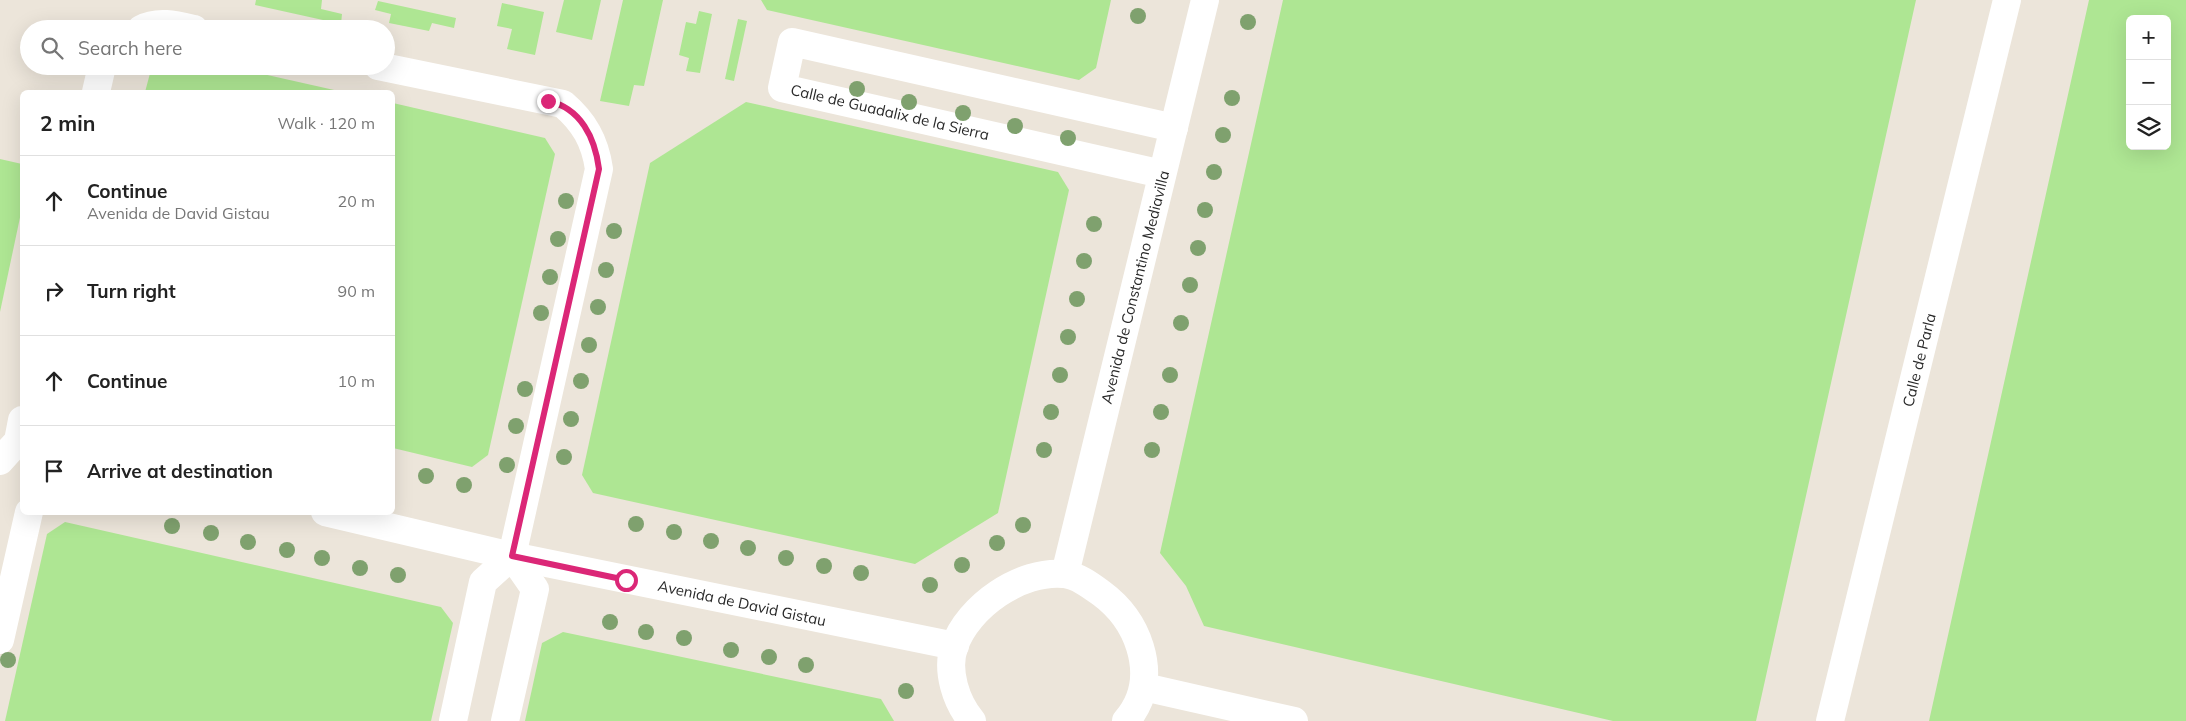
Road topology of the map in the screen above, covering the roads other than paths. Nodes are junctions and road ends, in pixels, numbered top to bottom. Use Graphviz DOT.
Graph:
graph roads {
  1 [pos="1205,0"];
  2 [pos="2007,0"];
  3 [pos="395,69"];
  4 [pos="100,75"];
  5 [pos="96,90"];
  6 [pos="1174,128"];
  7 [pos="1162,174"];
  8 [pos="17,438"];
  9 [pos="0,461"];
  10 [pos="27,515"];
  11 [pos="338,515"];
  12 [pos="512,556"];
  13 [pos="1065,574"];
  14 [pos="0,640"];
  15 [pos="954,646"];
  16 [pos="1144,687"];
  17 [pos="453,721"];
  18 [pos="505,721"];
  19 [pos="972,721"];
  20 [pos="1126,721"];
  21 [pos="1294,721"];
  22 [pos="1830,721"];
  1 -- 6 [label="street, Avenida de Constantino Mediavilla"];
  2 -- 22 [label="street, Calle de Parla"];
  3 -- 12 [label="street"];
  4 -- 5 [label="street"];
  6 -- 7 [label="street, Avenida de Constantino Mediavilla"];
  6 -- 7 [label="street, Calle de Guadalix de la Sierra"];
  7 -- 13 [label="street, Avenida de Constantino Mediavilla"];
  8 -- 9 [label="street"];
  10 -- 14 [label="street"];
  11 -- 12 [label="street, Avenida de David Gistau"];
  12 -- 15 [label="street, Avenida de David Gistau"];
  12 -- 17 [label="street"];
  12 -- 18 [label="street"];
  13 -- 15 [label="street"];
  13 -- 16 [label="street"];
  15 -- 19 [label="street"];
  16 -- 20 [label="street"];
  16 -- 21 [label="street"];
}
